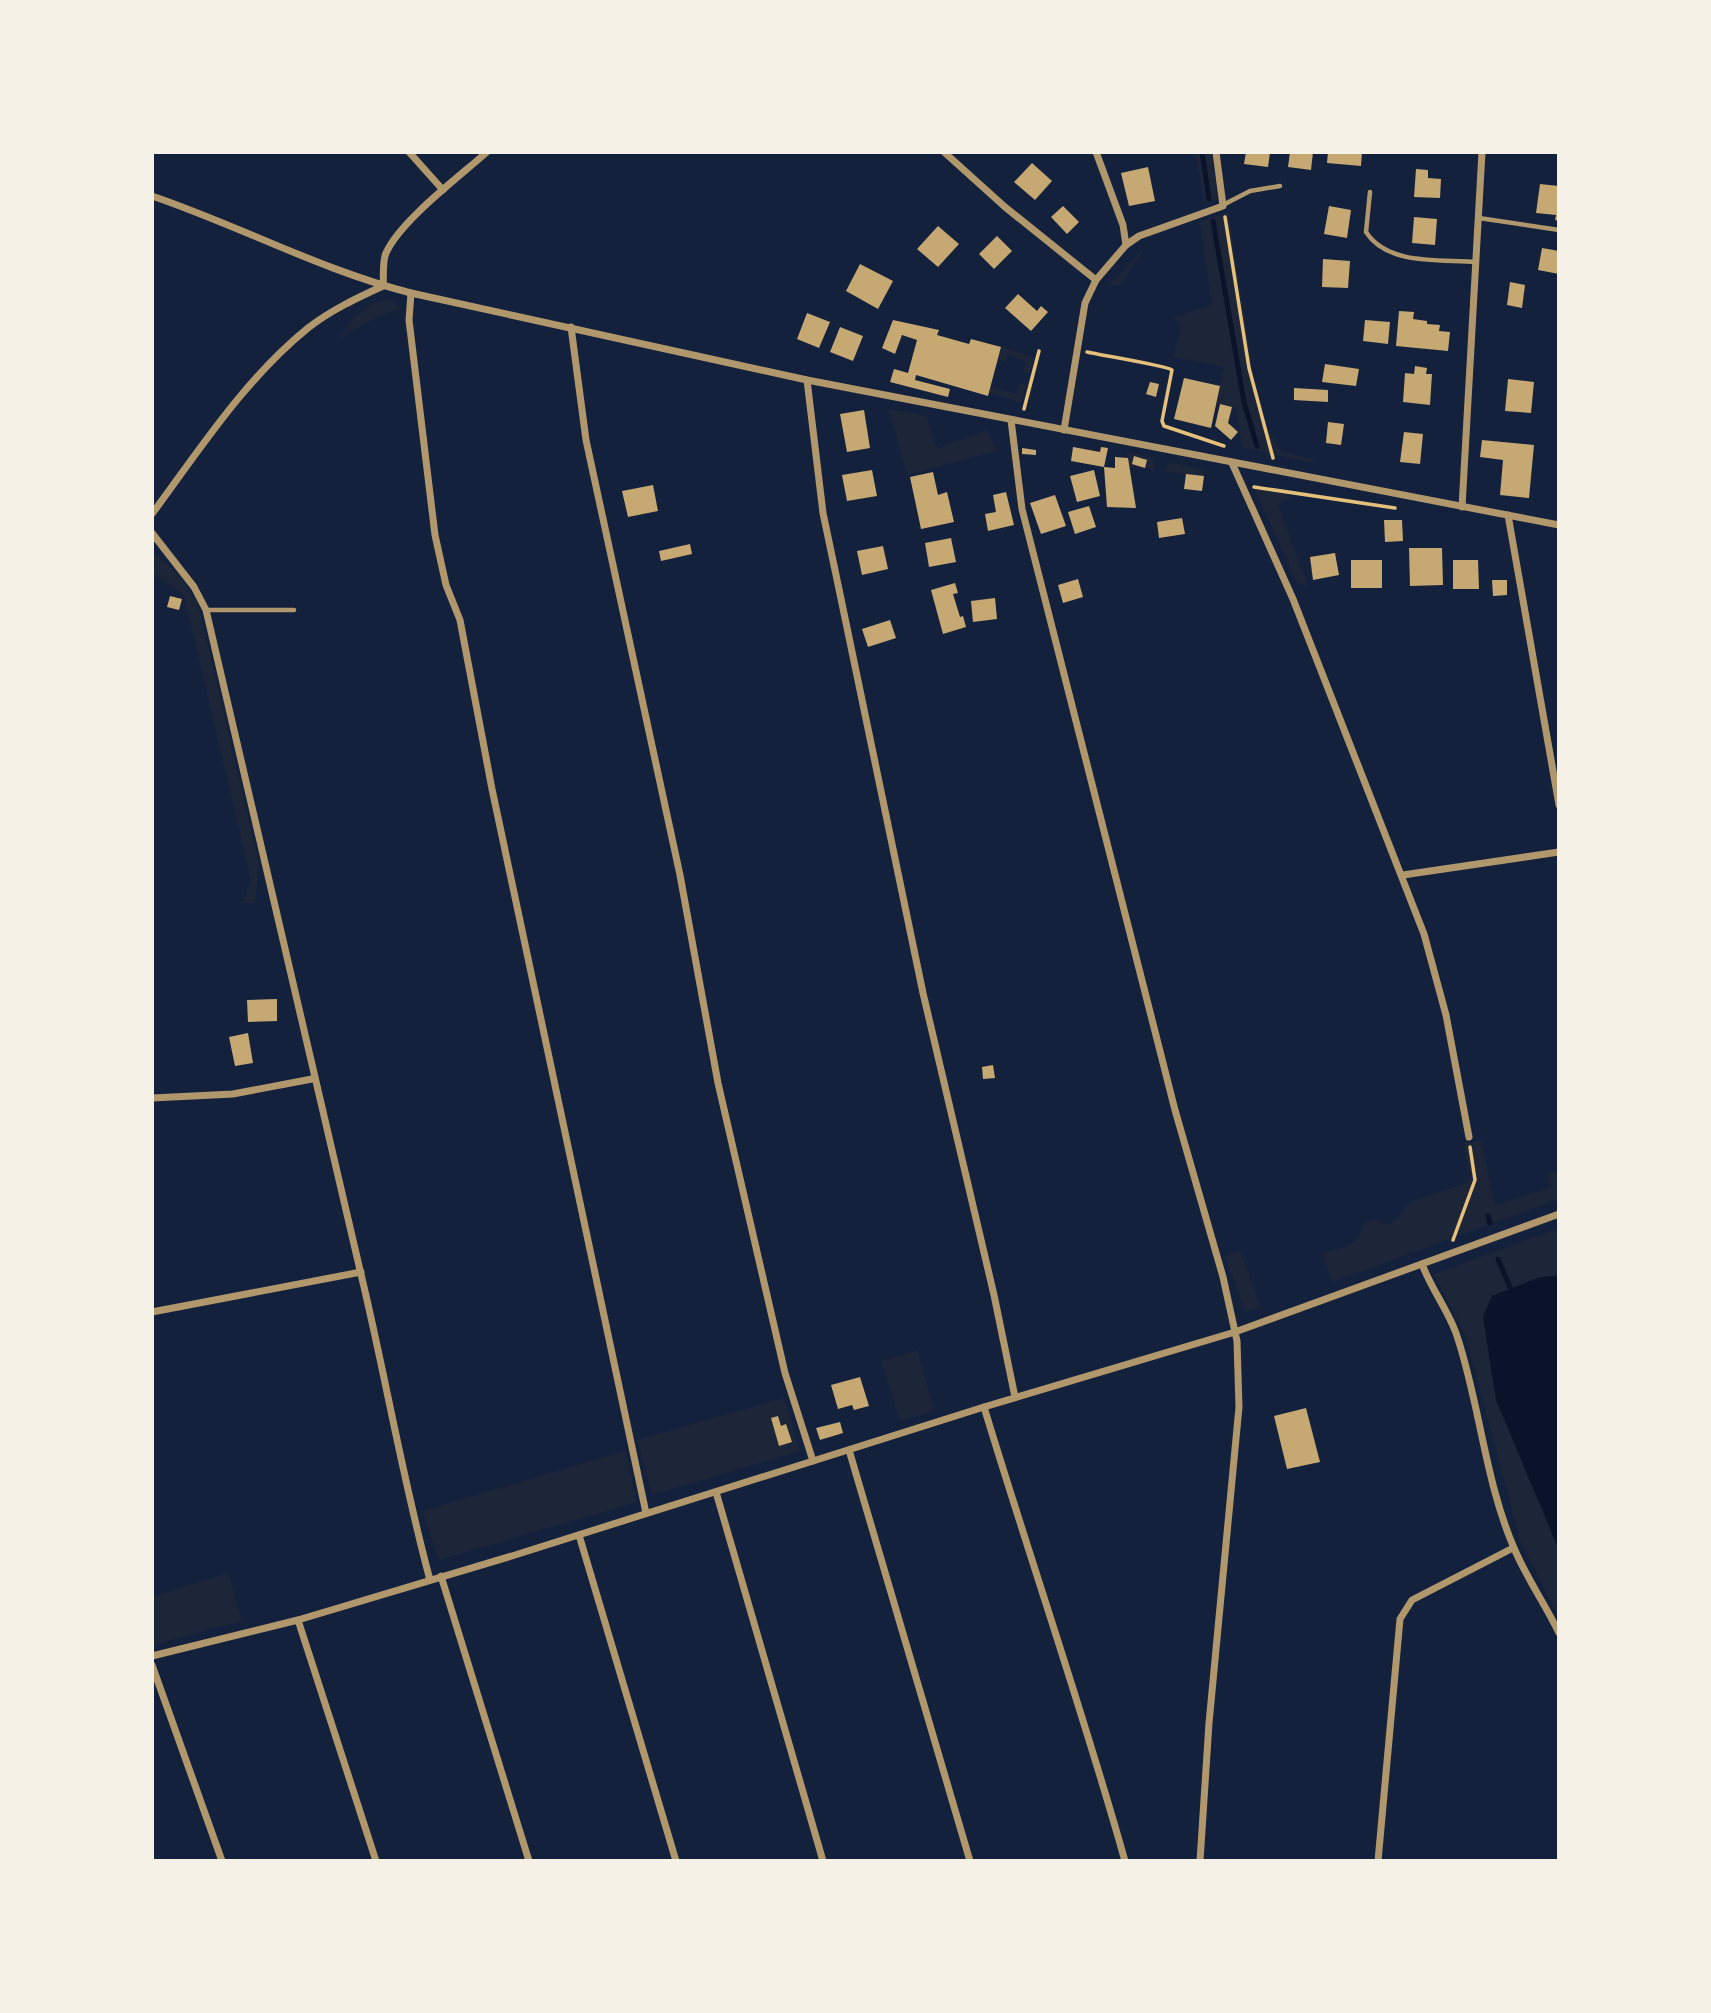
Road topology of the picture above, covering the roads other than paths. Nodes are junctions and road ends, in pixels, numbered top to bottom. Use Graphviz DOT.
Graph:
graph roads {
  1 [pos="409,152"];
  2 [pos="487,152"];
  3 [pos="944,152"];
  4 [pos="1096,152"];
  5 [pos="1216,152"];
  6 [pos="1482,152"];
  7 [pos="1280,186"];
  8 [pos="443,190"];
  9 [pos="1370,192"];
  10 [pos="152,196"];
  11 [pos="1223,206"];
  12 [pos="1479,218"];
  13 [pos="1559,230"];
  14 [pos="1126,245"];
  15 [pos="1477,262"];
  16 [pos="1096,280"];
  17 [pos="383,286"];
  18 [pos="411,293"];
  19 [pos="571,327"];
  20 [pos="807,380"];
  21 [pos="1011,420"];
  22 [pos="1064,430"];
  23 [pos="1232,463"];
  24 [pos="1462,507"];
  25 [pos="152,513"];
  26 [pos="1508,515"];
  27 [pos="1559,525"];
  28 [pos="152,533"];
  29 [pos="206,610"];
  30 [pos="294,610"];
  31 [pos="1559,805"];
  32 [pos="1559,852"];
  33 [pos="1403,876"];
  34 [pos="312,1079"];
  35 [pos="152,1098"];
  36 [pos="1469,1137"];
  37 [pos="1559,1214"];
  38 [pos="1422,1264"];
  39 [pos="360,1272"];
  40 [pos="152,1312"];
  41 [pos="1235,1332"];
  42 [pos="1015,1397"];
  43 [pos="984,1407"];
  44 [pos="849,1450"];
  45 [pos="813,1461"];
  46 [pos="716,1492"];
  47 [pos="646,1513"];
  48 [pos="579,1535"];
  49 [pos="1513,1548"];
  50 [pos="441,1576"];
  51 [pos="430,1580"];
  52 [pos="298,1620"];
  53 [pos="1559,1633"];
  54 [pos="152,1656"];
  55 [pos="152,1665"];
  56 [pos="222,1861"];
  57 [pos="376,1861"];
  58 [pos="529,1861"];
  59 [pos="676,1861"];
  60 [pos="823,1861"];
  61 [pos="970,1861"];
  62 [pos="1125,1861"];
  63 [pos="1200,1861"];
  64 [pos="1378,1861"];
  1 -- 8 [label="street"];
  2 -- 8 [label="street"];
  3 -- 16 [label="street"];
  4 -- 14 [label="street"];
  5 -- 11 [label="street"];
  6 -- 12 [label="street"];
  7 -- 11 [label="lane"];
  8 -- 17 [label="street"];
  9 -- 15 [label="lane"];
  10 -- 17 [label="street"];
  11 -- 14 [label="street"];
  12 -- 13 [label="lane"];
  12 -- 15 [label="street"];
  14 -- 16 [label="street"];
  15 -- 24 [label="street"];
  16 -- 22 [label="street"];
  17 -- 18 [label="street"];
  17 -- 25 [label="street"];
  18 -- 19 [label="street"];
  18 -- 47 [label="street"];
  19 -- 20 [label="street"];
  19 -- 45 [label="street"];
  20 -- 21 [label="street"];
  20 -- 42 [label="street"];
  21 -- 22 [label="street"];
  21 -- 41 [label="street"];
  22 -- 23 [label="street"];
  23 -- 24 [label="street"];
  23 -- 33 [label="street"];
  24 -- 26 [label="street"];
  26 -- 27 [label="street"];
  26 -- 31 [label="street"];
  28 -- 29 [label="street"];
  29 -- 30 [label="lane"];
  29 -- 34 [label="street"];
  32 -- 33 [label="street"];
  33 -- 36 [label="street"];
  34 -- 35 [label="street"];
  34 -- 39 [label="street"];
  37 -- 38 [label="street"];
  38 -- 41 [label="street"];
  38 -- 49 [label="street"];
  39 -- 40 [label="street"];
  39 -- 51 [label="street"];
  41 -- 42 [label="street"];
  41 -- 63 [label="street"];
  42 -- 43 [label="street"];
  43 -- 44 [label="street"];
  43 -- 62 [label="street"];
  44 -- 45 [label="street"];
  44 -- 61 [label="street"];
  45 -- 46 [label="street"];
  46 -- 47 [label="street"];
  46 -- 60 [label="street"];
  47 -- 48 [label="street"];
  48 -- 50 [label="street"];
  48 -- 59 [label="street"];
  49 -- 53 [label="street"];
  49 -- 64 [label="street"];
  50 -- 51 [label="street"];
  50 -- 58 [label="street"];
  51 -- 52 [label="street"];
  52 -- 54 [label="street"];
  52 -- 57 [label="street"];
  55 -- 56 [label="street"];
}
